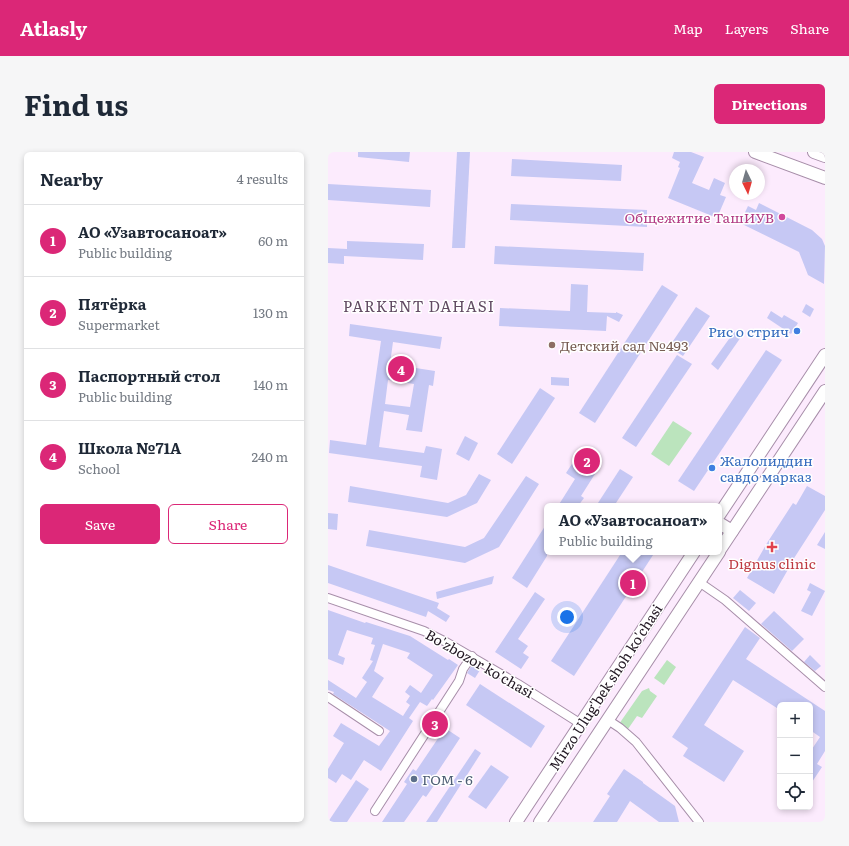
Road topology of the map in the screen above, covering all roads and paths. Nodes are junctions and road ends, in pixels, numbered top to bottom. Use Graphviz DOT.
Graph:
graph roads {
  1 [pos="756,152"];
  2 [pos="814,152"];
  3 [pos="825,156"];
  4 [pos="825,178"];
  5 [pos="825,354"];
  6 [pos="825,391"];
  7 [pos="722,510"];
  8 [pos="722,525"];
  9 [pos="732,532"];
  10 [pos="722,547"];
  11 [pos="692,555"];
  12 [pos="717,555"];
  13 [pos="699,582"];
  14 [pos="328,598"];
  15 [pos="472,656"];
  16 [pos="825,687"];
  17 [pos="328,697"];
  18 [pos="608,720"];
  19 [pos="581,724"];
  20 [pos="379,731"];
  21 [pos="598,735"];
  22 [pos="375,811"];
  23 [pos="516,822"];
  24 [pos="540,822"];
  25 [pos="699,822"];
  1 -- 4 [label="main road"];
  2 -- 3 [label="main road"];
  5 -- 7 [label="main road"];
  6 -- 9 [label="main road, Mirzo Ulug'bek shoh ko'chasi"];
  8 -- 9 [label="main road"];
  9 -- 10 [label="main road, Mirzo Ulug'bek shoh ko'chasi"];
  11 -- 19 [label="main road, Mirzo Ulug'bek shoh ko'chasi"];
  12 -- 13 [label="main road, Mirzo Ulug'bek shoh ko'chasi"];
  13 -- 16 [label="street"];
  13 -- 18 [label="main road, Mirzo Ulug'bek shoh ko'chasi"];
  14 -- 15 [label="street, Bo'zbozor ko'chasi"];
  15 -- 19 [label="street, Bo'zbozor ko'chasi"];
  15 -- 22 [label="street"];
  17 -- 20 [label="street"];
  18 -- 21 [label="main road, Mirzo Ulug'bek shoh ko'chasi"];
  18 -- 25 [label="street"];
  19 -- 21 [label="main road"];
  19 -- 23 [label="main road, Mirzo Ulug'bek shoh ko'chasi"];
  21 -- 24 [label="main road, Mirzo Ulug'bek shoh ko'chasi"];
}
